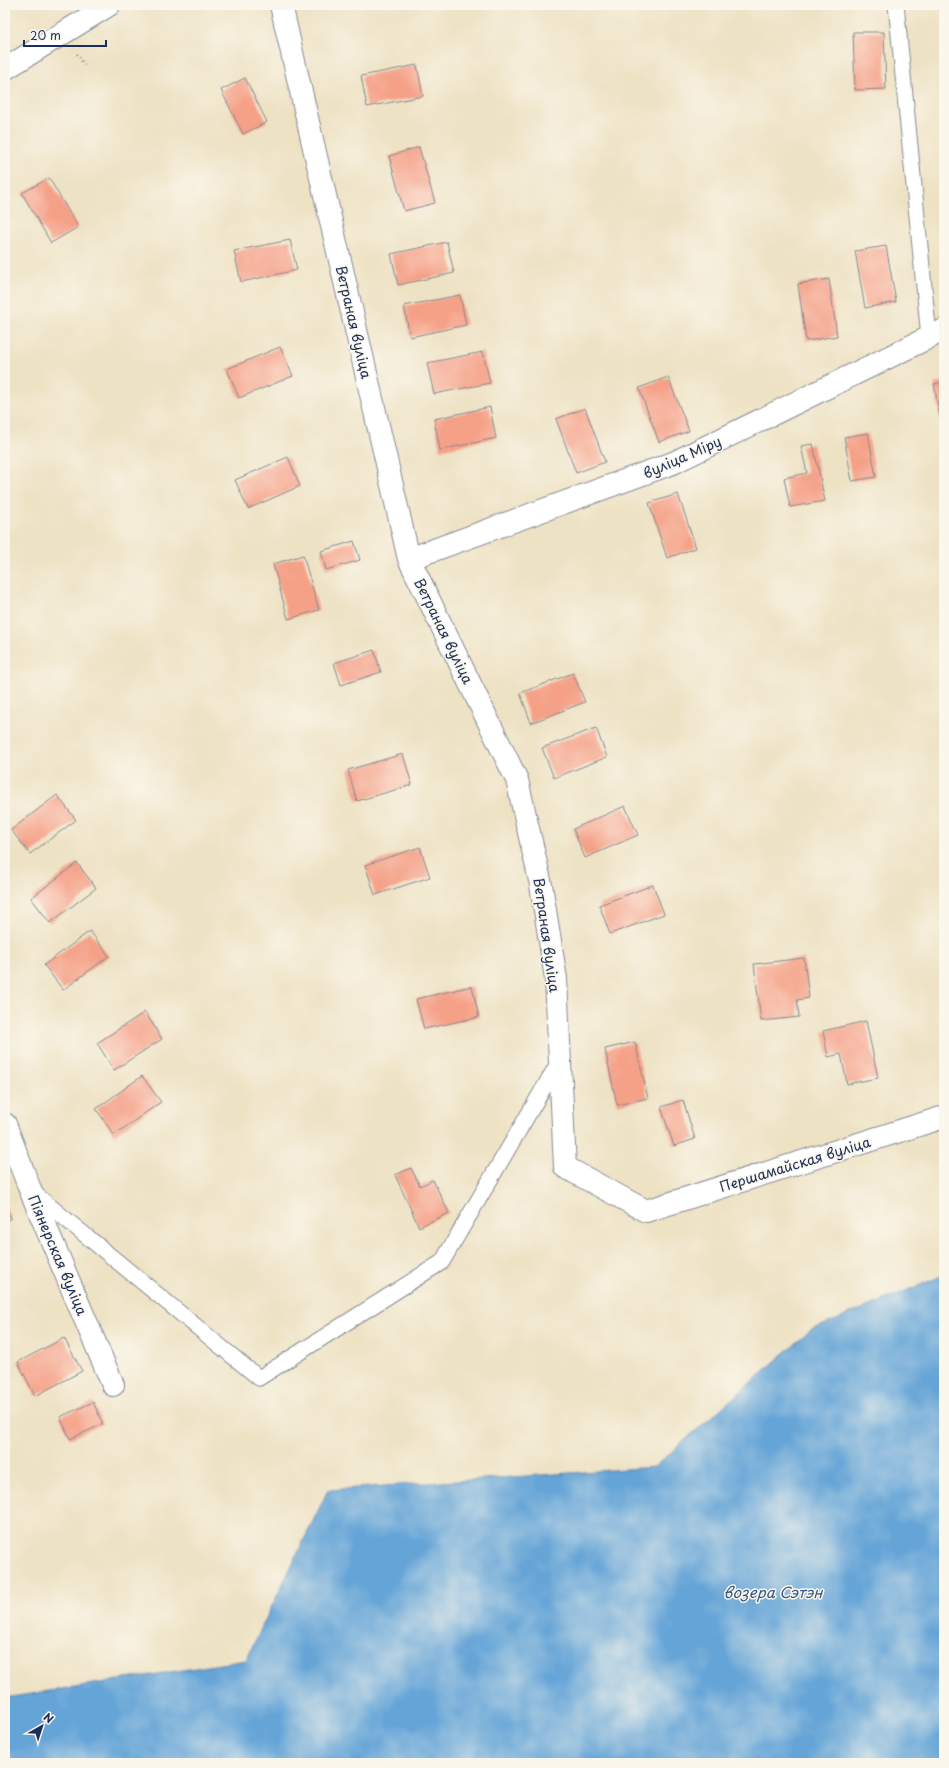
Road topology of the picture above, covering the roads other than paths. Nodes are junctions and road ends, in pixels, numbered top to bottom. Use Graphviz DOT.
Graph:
graph roads {
  1 [pos="109,5"];
  2 [pos="281,5"];
  3 [pos="896,5"];
  4 [pos="5,69"];
  5 [pos="936,334"];
  6 [pos="410,559"];
  7 [pos="560,1060"];
  8 [pos="944,1117"];
  9 [pos="5,1124"];
  10 [pos="32,1192"];
  11 [pos="646,1211"];
  12 [pos="113,1385"];
  1 -- 4 [label="street"];
  2 -- 6 [label="street, Ветраная вуліца"];
  3 -- 5 [label="lane"];
  5 -- 6 [label="street, вуліца Міру"];
  6 -- 7 [label="street, Ветраная вуліца"];
  7 -- 10 [label="lane"];
  7 -- 11 [label="street, Ветраная вуліца"];
  8 -- 11 [label="street, Першамайская вуліца"];
  9 -- 10 [label="street, Піянерская вуліца"];
  10 -- 12 [label="street, Піянерская вуліца"];
}
